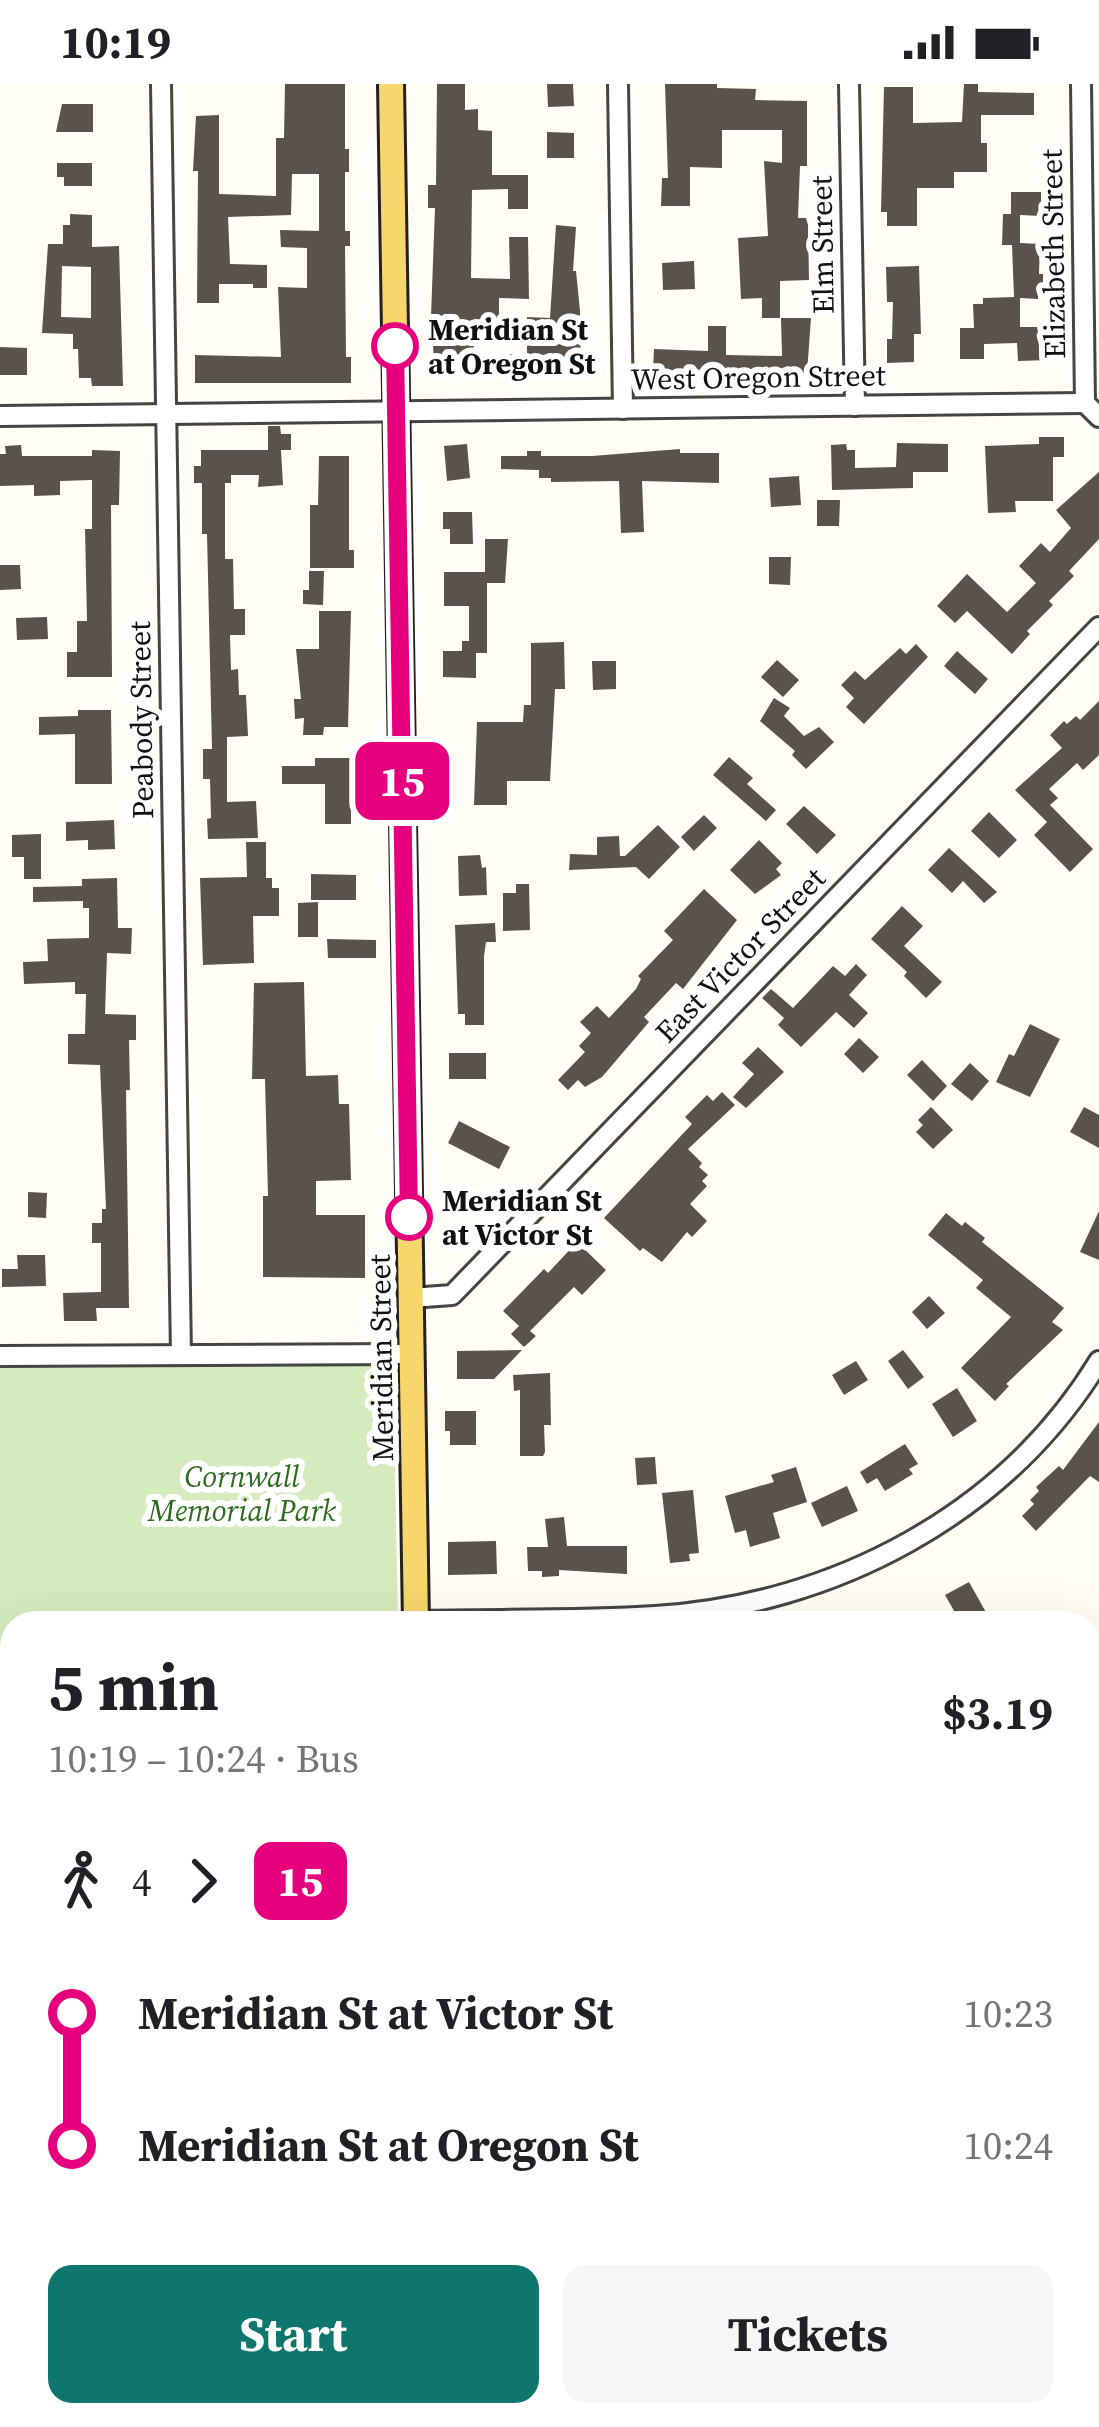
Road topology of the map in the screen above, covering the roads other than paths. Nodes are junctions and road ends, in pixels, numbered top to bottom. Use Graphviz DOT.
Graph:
graph roads {
  1 [pos="161,84"];
  2 [pos="391,84"];
  3 [pos="618,84"];
  4 [pos="850,84"];
  5 [pos="1081,84"];
  6 [pos="855,406"];
  7 [pos="623,409"];
  8 [pos="1092,410"];
  9 [pos="397,412"];
  10 [pos="166,414"];
  11 [pos="0,416"];
  12 [pos="1099,627"];
  13 [pos="410,1298"];
  14 [pos="411,1354"];
  15 [pos="181,1355"];
  16 [pos="0,1356"];
  17 [pos="1099,1360"];
  18 [pos="416,1611"];
  19 [pos="697,1611"];
  1 -- 10 [label="street, Peabody Street"];
  2 -- 9 [label="main road, Meridian Street"];
  3 -- 7 [label="street"];
  4 -- 6 [label="street, Elm Street"];
  5 -- 8 [label="street, Elizabeth Street"];
  6 -- 7 [label="street, West Oregon Street"];
  6 -- 8 [label="street, West Oregon Street"];
  7 -- 9 [label="street, West Oregon Street"];
  9 -- 10 [label="street, West Oregon Street"];
  9 -- 13 [label="main road, Meridian Street"];
  10 -- 11 [label="street, West Oregon Street"];
  10 -- 15 [label="street, Peabody Street"];
  12 -- 13 [label="street, East Victor Street"];
  13 -- 14 [label="main road, Meridian Street"];
  14 -- 15 [label="street"];
  14 -- 18 [label="main road, Meridian Street"];
  15 -- 16 [label="street"];
  17 -- 19 [label="street"];
}
